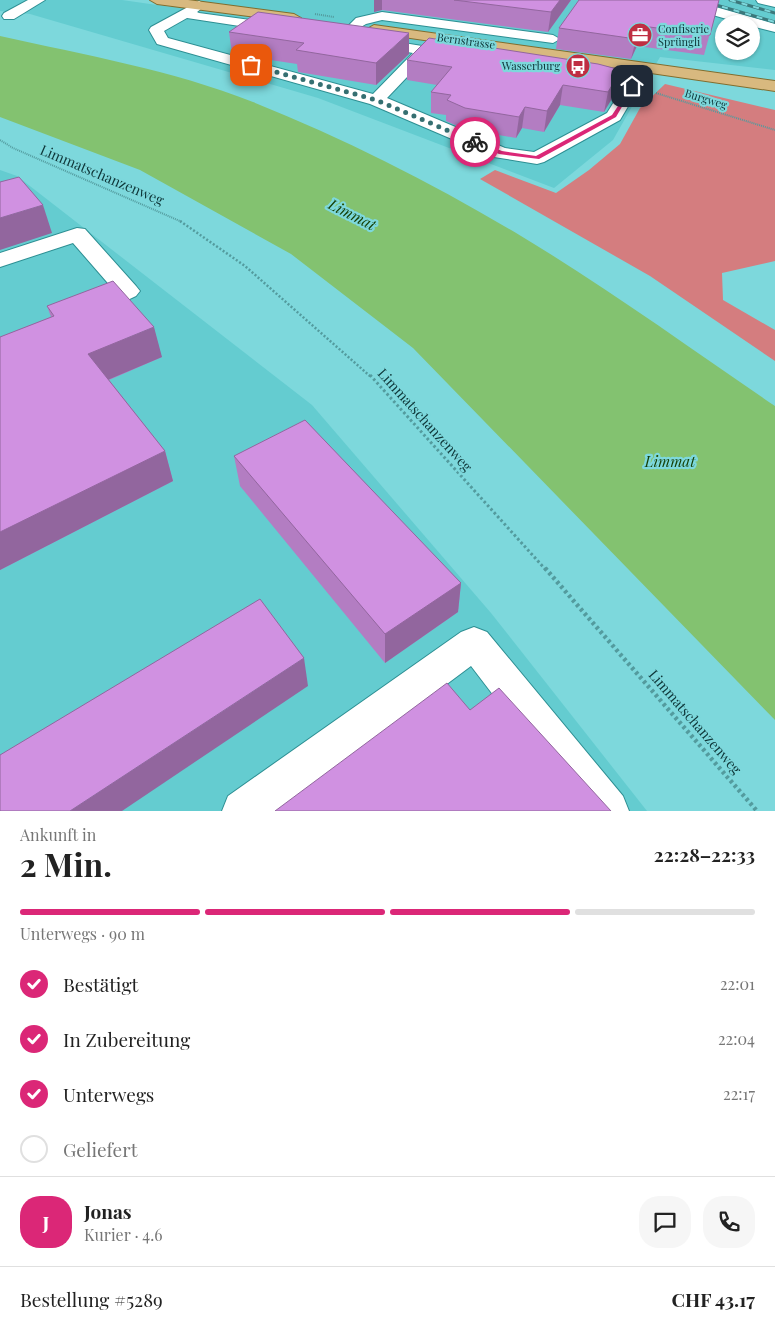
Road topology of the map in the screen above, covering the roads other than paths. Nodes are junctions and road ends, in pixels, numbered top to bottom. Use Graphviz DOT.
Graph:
graph roads {
  1 [pos="34,0"];
  2 [pos="156,0"];
  3 [pos="676,0"];
  4 [pos="763,0"];
  5 [pos="775,3"];
  6 [pos="192,9"];
  7 [pos="8,16"];
  8 [pos="304,26"];
  9 [pos="775,28"];
  10 [pos="346,30"];
  11 [pos="425,50"];
  12 [pos="544,52"];
  13 [pos="500,62"];
  14 [pos="566,73"];
  15 [pos="775,86"];
  16 [pos="376,100"];
  17 [pos="0,260"];
  18 [pos="73,313"];
  19 [pos="244,811"];
  20 [pos="608,811"];
  1 -- 7 [label="lane"];
  2 -- 6 [label="main road"];
  3 -- 9 [label="lane"];
  4 -- 5 [label="lane"];
  6 -- 8 [label="lane"];
  6 -- 16 [label="lane"];
  10 -- 11 [label="lane"];
  10 -- 12 [label="main road, Bernstrasse"];
  10 -- 12 [label="lane"];
  11 -- 13 [label="lane"];
  11 -- 16 [label="lane"];
  12 -- 15 [label="main road, Bernstrasse"];
  14 -- 16 [label="lane"];
  17 -- 18 [label="lane"];
  19 -- 20 [label="lane"];
}
